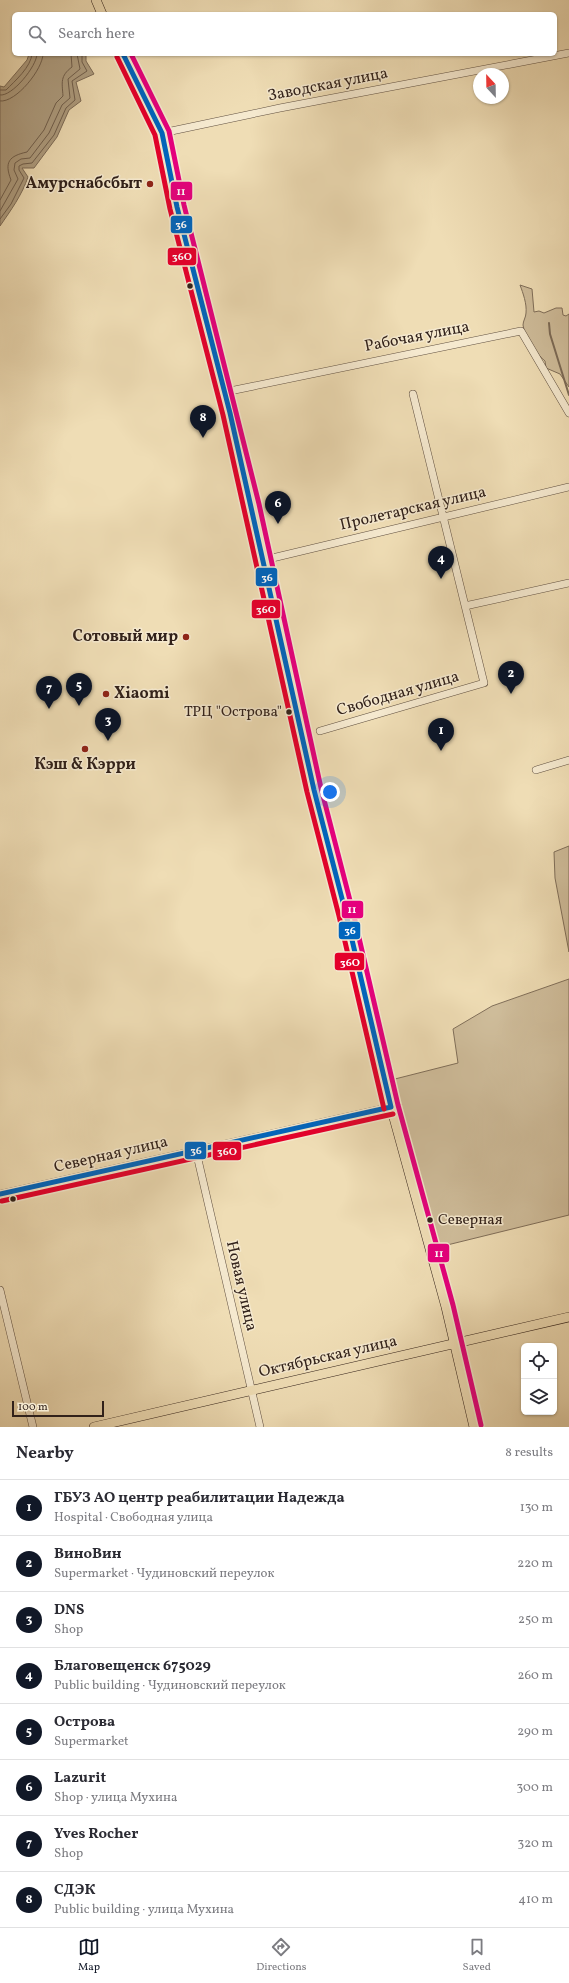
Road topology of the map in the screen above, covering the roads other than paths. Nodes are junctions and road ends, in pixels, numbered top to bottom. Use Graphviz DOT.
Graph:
graph roads {
  1 [pos="96,0"];
  2 [pos="101,12"];
  3 [pos="569,54"];
  4 [pos="123,56"];
  5 [pos="162,133"];
  6 [pos="225,392"];
  7 [pos="413,394"];
  8 [pos="569,413"];
  9 [pos="569,486"];
  10 [pos="443,517"];
  11 [pos="264,560"];
  12 [pos="569,583"];
  13 [pos="465,606"];
  14 [pos="320,731"];
  15 [pos="569,760"];
  16 [pos="536,770"];
  17 [pos="391,1107"];
  18 [pos="196,1151"];
  19 [pos="0,1194"];
  20 [pos="0,1290"];
  21 [pos="569,1317"];
  22 [pos="455,1343"];
  23 [pos="251,1391"];
  24 [pos="33,1427"];
  25 [pos="94,1427"];
  26 [pos="260,1427"];
  27 [pos="474,1427"];
  1 -- 2 [label="main road"];
  3 -- 5 [label="street, Заводская улица"];
  4 -- 5 [label="main road"];
  5 -- 6 [label="main road"];
  6 -- 8 [label="street, Рабочая улица"];
  6 -- 11 [label="main road"];
  7 -- 10 [label="street"];
  9 -- 10 [label="street, Пролетарская улица"];
  10 -- 11 [label="street, Пролетарская улица"];
  10 -- 13 [label="street"];
  11 -- 17 [label="main road"];
  12 -- 13 [label="street"];
  13 -- 14 [label="street, Свободная улица"];
  15 -- 16 [label="street"];
  17 -- 18 [label="street, Северная улица"];
  17 -- 22 [label="main road"];
  18 -- 19 [label="street, Северная улица"];
  18 -- 23 [label="street, Новая улица"];
  20 -- 24 [label="street"];
  21 -- 22 [label="main road, Октябрьская улица"];
  22 -- 23 [label="main road, Октябрьская улица"];
  22 -- 27 [label="main road"];
  23 -- 25 [label="main road, Октябрьская улица"];
  23 -- 26 [label="street, Новая улица"];
}
